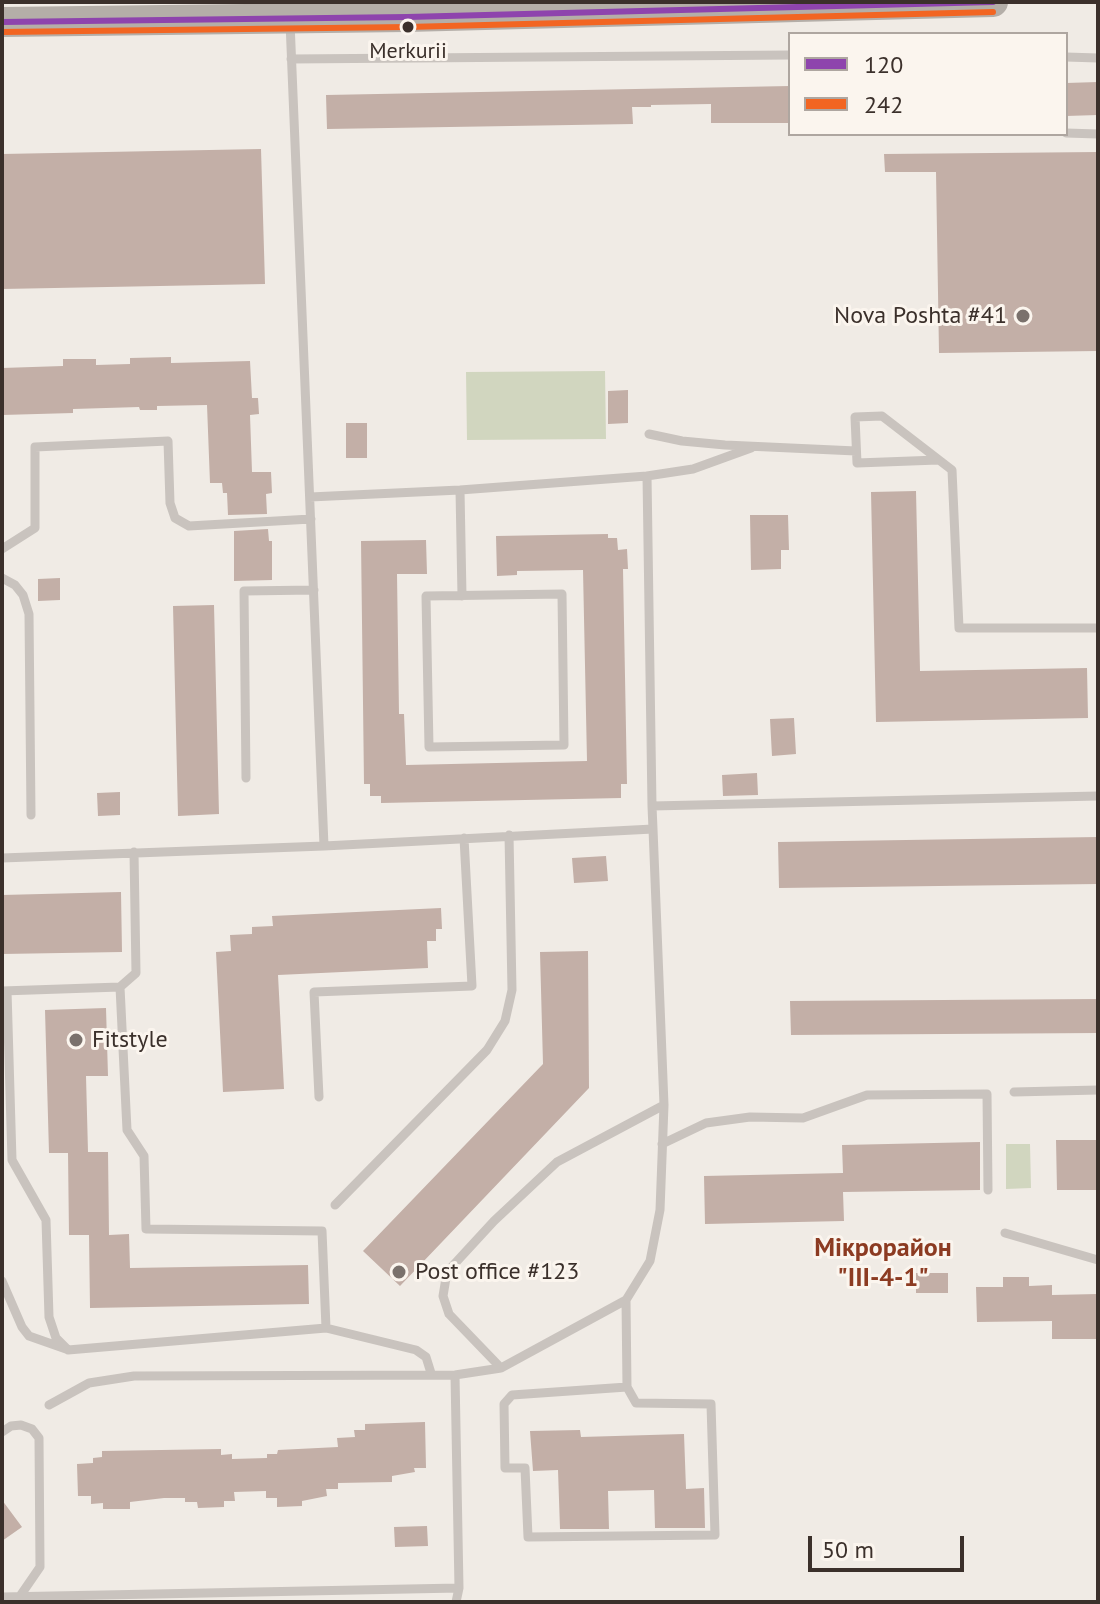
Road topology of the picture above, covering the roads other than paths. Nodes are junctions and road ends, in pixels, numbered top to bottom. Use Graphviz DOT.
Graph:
graph roads {
  1 [pos="993,2"];
  2 [pos="296,12"];
  3 [pos="2,22"];
  4 [pos="788,55"];
  5 [pos="1068,57"];
  6 [pos="1098,58"];
  7 [pos="291,59"];
  8 [pos="1068,133"];
  9 [pos="1098,134"];
  10 [pos="649,434"];
  11 [pos="757,446"];
  12 [pos="856,451"];
  13 [pos="938,460"];
  14 [pos="647,476"];
  15 [pos="460,490"];
  16 [pos="310,497"];
  17 [pos="311,519"];
  18 [pos="2,549"];
  19 [pos="2,578"];
  20 [pos="314,590"];
  21 [pos="462,596"];
  22 [pos="1098,628"];
  23 [pos="246,778"];
  24 [pos="1098,796"];
  25 [pos="652,806"];
  26 [pos="31,815"];
  27 [pos="653,829"];
  28 [pos="509,835"];
  29 [pos="464,838"];
  30 [pos="324,846"];
  31 [pos="134,852"];
  32 [pos="2,858"];
  33 [pos="120,987"];
  34 [pos="4,991"];
  35 [pos="1098,1090"];
  36 [pos="1014,1092"];
  37 [pos="319,1097"];
  38 [pos="664,1105"];
  39 [pos="662,1144"];
  40 [pos="988,1190"];
  41 [pos="335,1205"];
  42 [pos="1005,1233"];
  43 [pos="1098,1260"];
  44 [pos="2,1281"];
  45 [pos="626,1300"];
  46 [pos="326,1328"];
  47 [pos="68,1350"];
  48 [pos="501,1368"];
  49 [pos="431,1373"];
  50 [pos="455,1375"];
  51 [pos="627,1387"];
  52 [pos="49,1405"];
  53 [pos="2,1432"];
  54 [pos="459,1588"];
  55 [pos="2,1597"];
  56 [pos="18,1599"];
  57 [pos="456,1602"];
  1 -- 2 [label="highway"];
  2 -- 3 [label="highway"];
  2 -- 7 [label="lane"];
  4 -- 7 [label="lane"];
  5 -- 6 [label="lane"];
  7 -- 16 [label="lane"];
  8 -- 9 [label="lane"];
  10 -- 11 [label="lane"];
  11 -- 12 [label="lane"];
  11 -- 14 [label="lane"];
  12 -- 13 [label="lane"];
  12 -- 13 [label="lane"];
  13 -- 22 [label="lane"];
  14 -- 15 [label="lane"];
  14 -- 25 [label="lane"];
  15 -- 16 [label="lane"];
  15 -- 21 [label="lane"];
  16 -- 17 [label="lane"];
  17 -- 18 [label="lane"];
  17 -- 20 [label="lane"];
  19 -- 26 [label="lane"];
  20 -- 23 [label="lane"];
  20 -- 30 [label="lane"];
  21 -- 21 [label="lane"];
  24 -- 25 [label="lane"];
  25 -- 27 [label="lane"];
  27 -- 28 [label="lane"];
  27 -- 38 [label="lane"];
  28 -- 29 [label="lane"];
  28 -- 41 [label="lane"];
  29 -- 30 [label="lane"];
  29 -- 37 [label="lane"];
  30 -- 31 [label="lane"];
  31 -- 32 [label="lane"];
  31 -- 33 [label="lane"];
  33 -- 34 [label="lane"];
  33 -- 46 [label="lane"];
  34 -- 47 [label="lane"];
  35 -- 36 [label="lane"];
  38 -- 39 [label="lane"];
  38 -- 48 [label="lane"];
  39 -- 40 [label="lane"];
  39 -- 45 [label="lane"];
  42 -- 43 [label="lane"];
  44 -- 47 [label="lane"];
  45 -- 48 [label="lane"];
  45 -- 51 [label="lane"];
  46 -- 47 [label="lane"];
  46 -- 49 [label="lane"];
  48 -- 50 [label="lane"];
  49 -- 50 [label="lane"];
  49 -- 52 [label="lane"];
  50 -- 54 [label="lane"];
  51 -- 51 [label="lane"];
  53 -- 56 [label="lane"];
  54 -- 56 [label="lane"];
  54 -- 57 [label="lane"];
  55 -- 56 [label="lane"];
}
